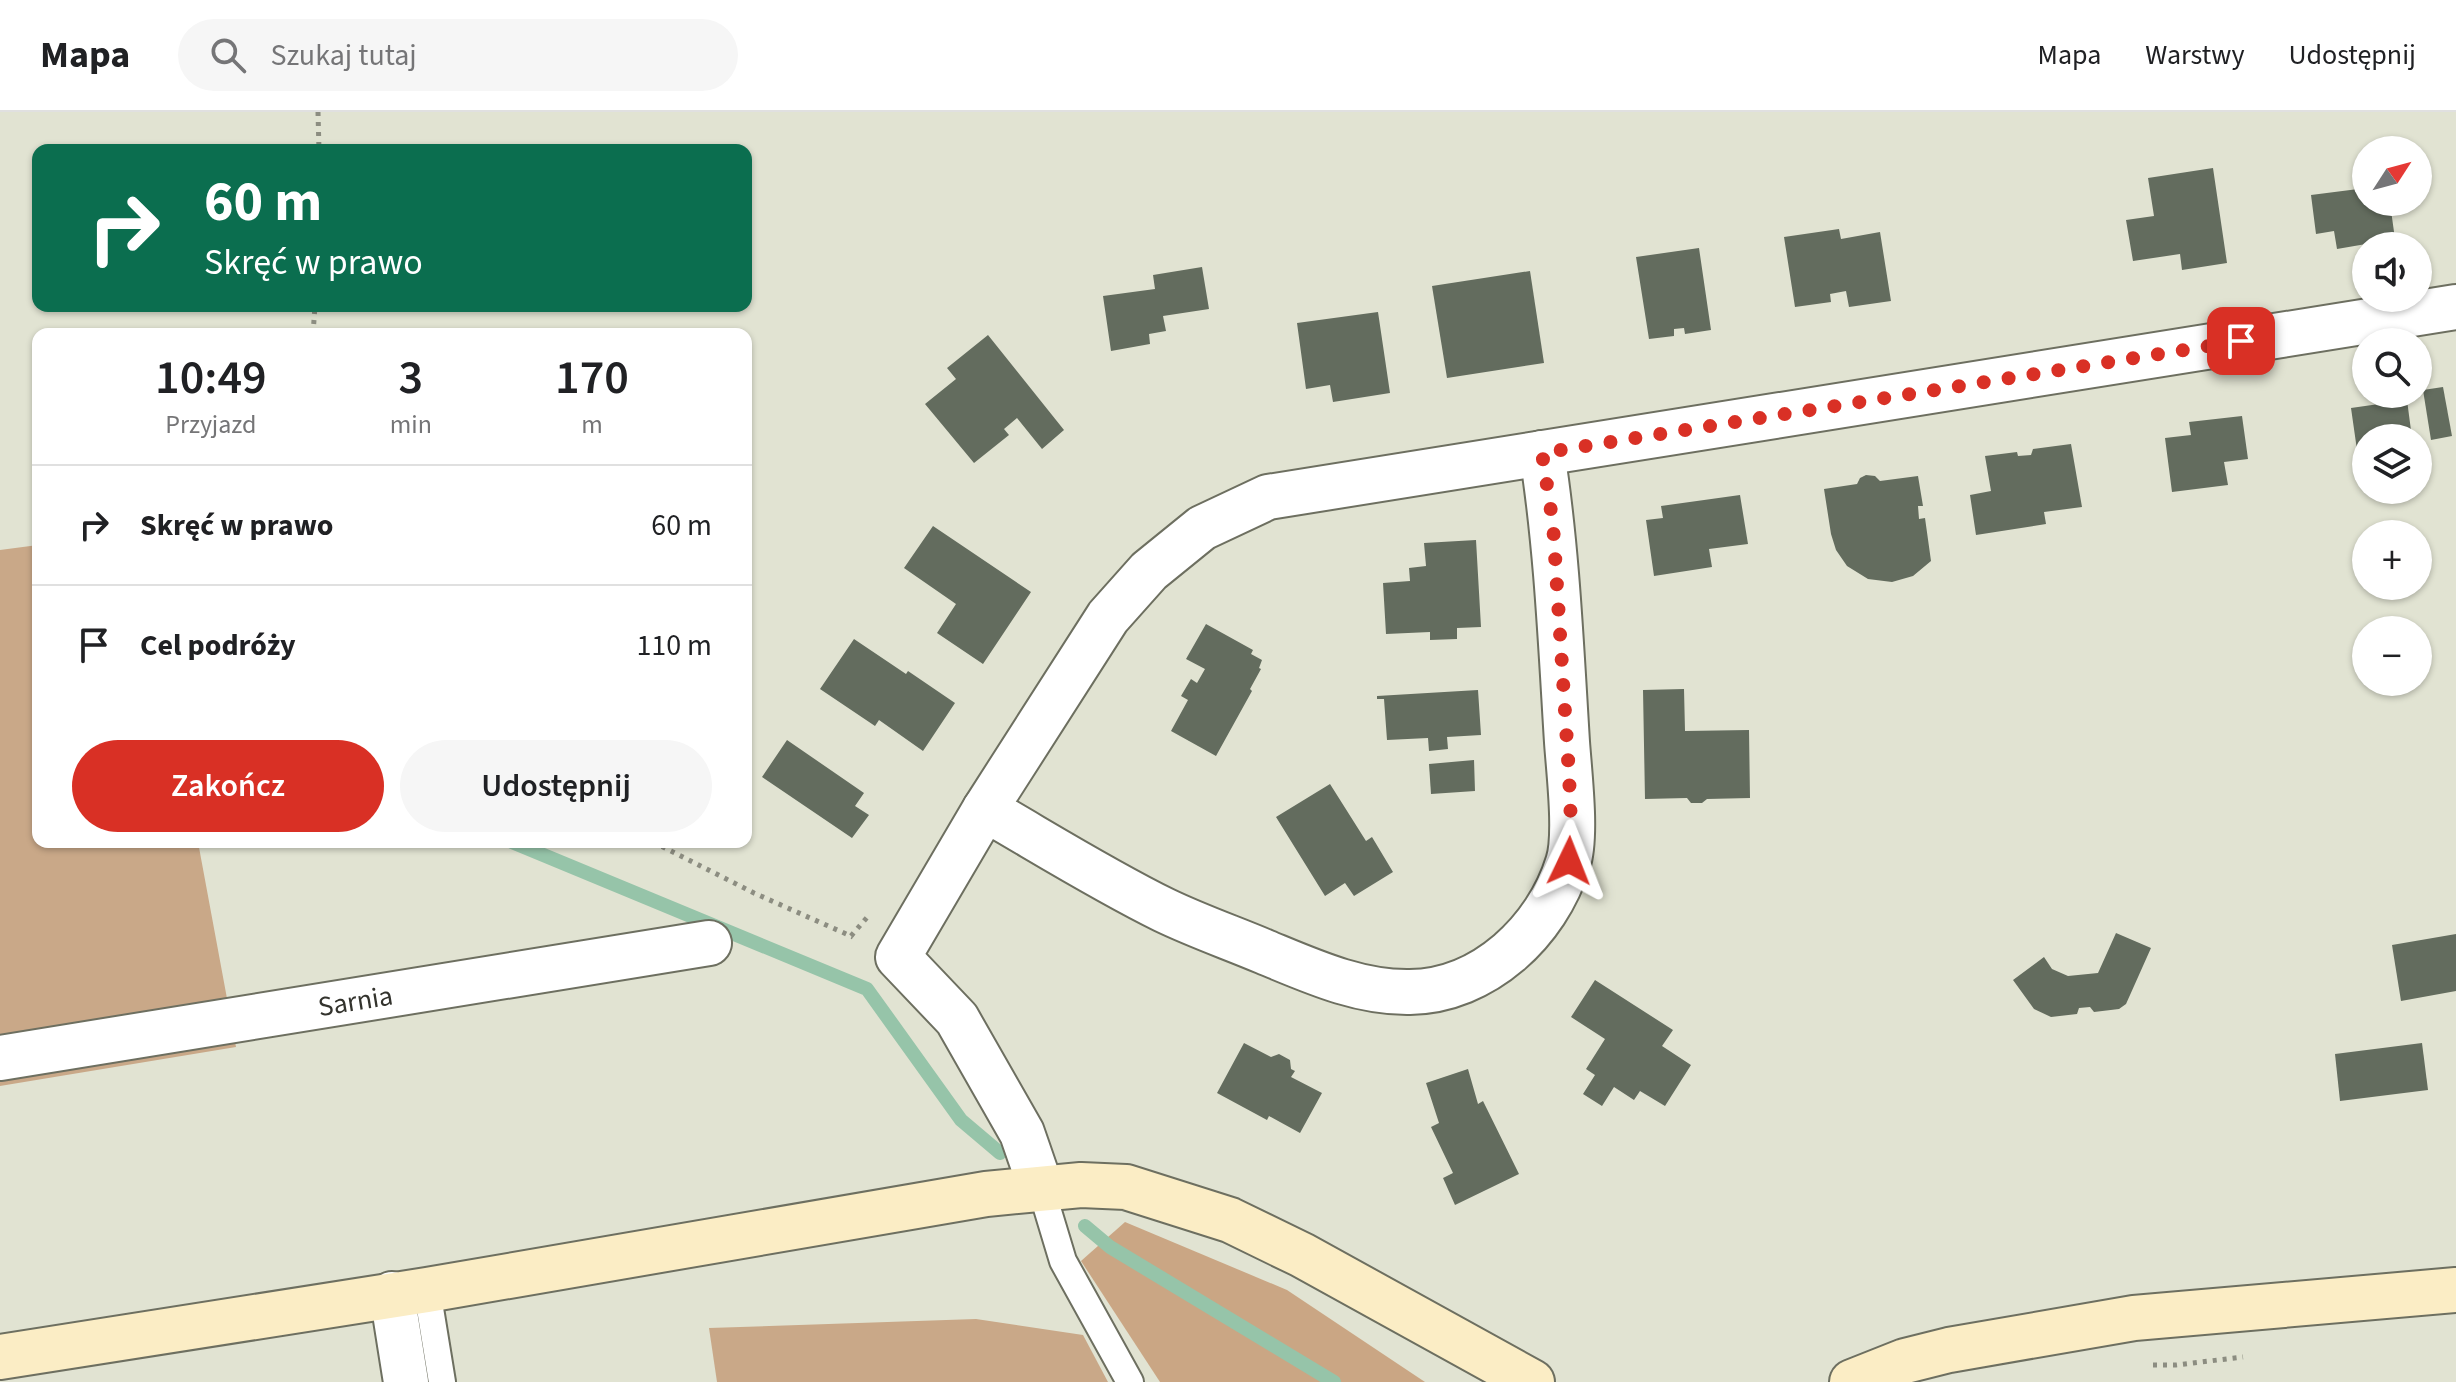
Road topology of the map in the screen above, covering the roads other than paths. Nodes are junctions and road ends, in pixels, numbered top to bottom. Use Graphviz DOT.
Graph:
graph roads {
  1 [pos="2456,307"];
  2 [pos="1542,453"];
  3 [pos="985,809"];
  4 [pos="709,943"];
  5 [pos="0,1058"];
  6 [pos="1041,1188"];
  7 [pos="2456,1290"];
  8 [pos="409,1292"];
  9 [pos="0,1357"];
  10 [pos="406,1382"];
  11 [pos="442,1382"];
  12 [pos="1130,1382"];
  13 [pos="1532,1382"];
  14 [pos="1852,1382"];
  1 -- 2 [label="street"];
  2 -- 3 [label="street"];
  2 -- 3 [label="street"];
  3 -- 6 [label="street"];
  4 -- 5 [label="street, Sarnia"];
  6 -- 8 [label="street"];
  6 -- 12 [label="lane"];
  6 -- 13 [label="street"];
  7 -- 14 [label="street"];
  8 -- 9 [label="street"];
  8 -- 10 [label="street"];
  8 -- 11 [label="lane"];
}
